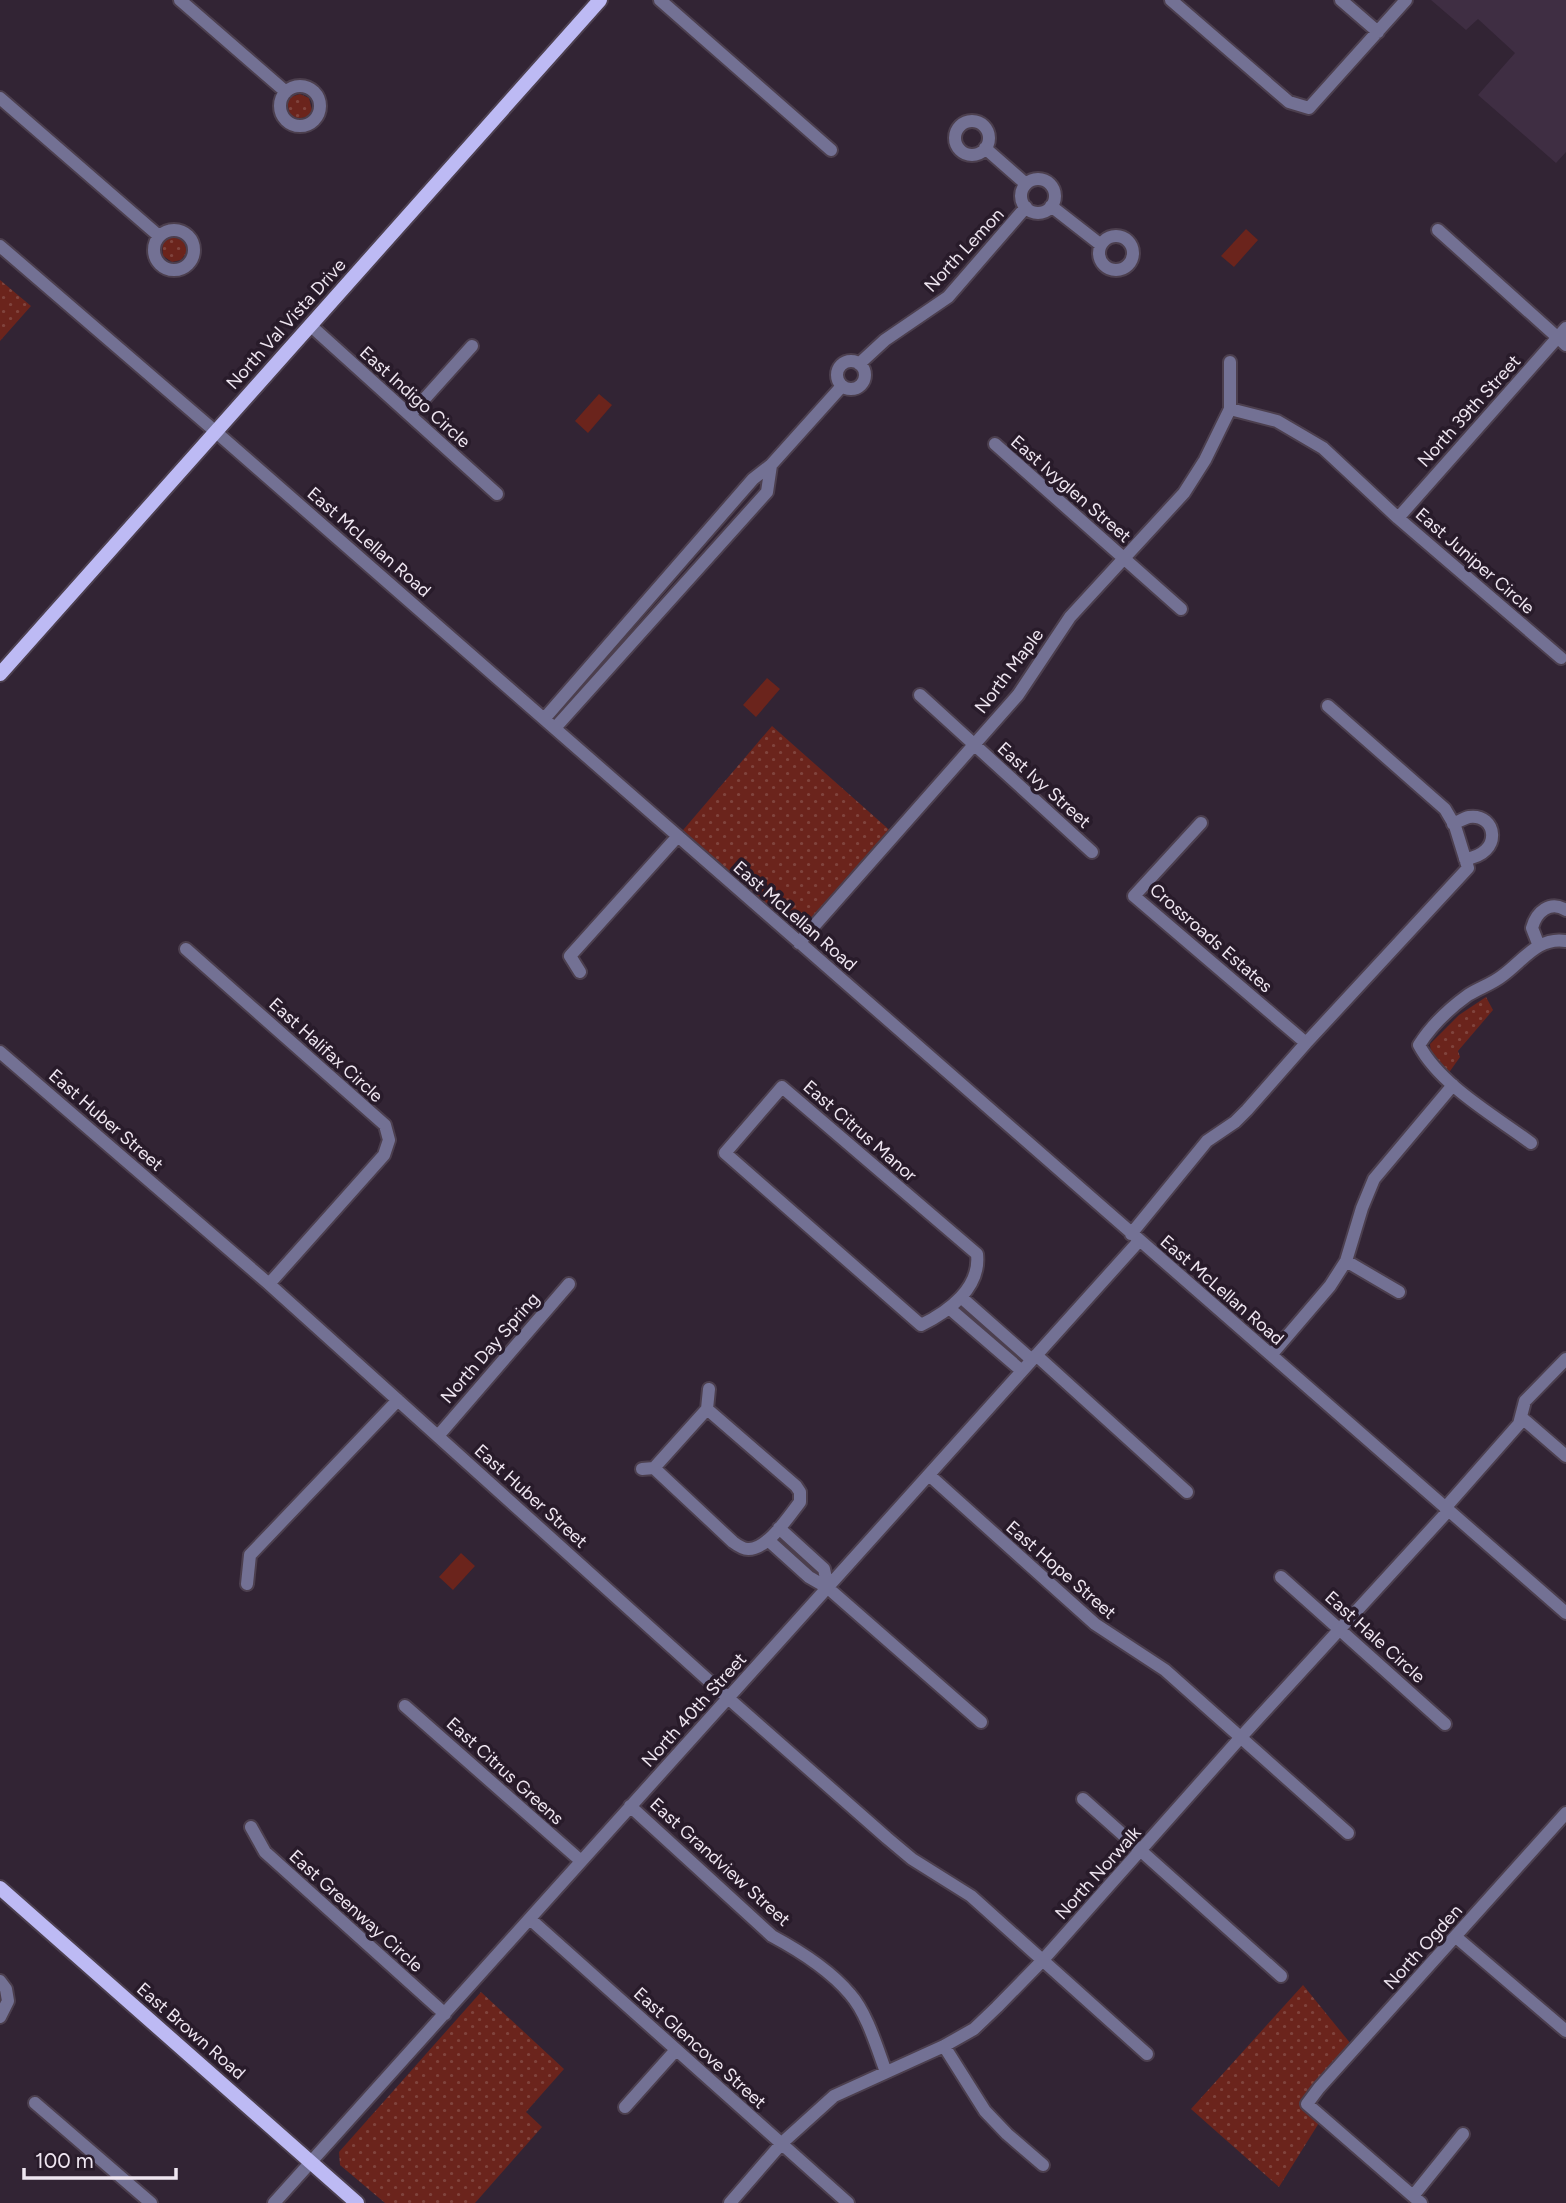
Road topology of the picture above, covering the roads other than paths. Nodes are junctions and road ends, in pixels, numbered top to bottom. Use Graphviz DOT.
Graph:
graph roads {
  1 [pos="180,0"];
  2 [pos="600,0"];
  3 [pos="660,0"];
  4 [pos="1171,0"];
  5 [pos="1341,0"];
  6 [pos="1406,0"];
  7 [pos="1378,32"];
  8 [pos="286,92"];
  9 [pos="0,98"];
  10 [pos="985,148"];
  11 [pos="831,150"];
  12 [pos="1026,184"];
  13 [pos="1051,206"];
  14 [pos="1026,207"];
  15 [pos="1438,230"];
  16 [pos="159,236"];
  17 [pos="0,246"];
  18 [pos="1101,246"];
  19 [pos="310,325"];
  20 [pos="1563,337"];
  21 [pos="472,346"];
  22 [pos="1230,362"];
  23 [pos="859,364"];
  24 [pos="842,386"];
  25 [pos="1230,409"];
  26 [pos="410,415"];
  27 [pos="216,432"];
  28 [pos="995,444"];
  29 [pos="771,466"];
  30 [pos="497,494"];
  31 [pos="1398,518"];
  32 [pos="716,523"];
  33 [pos="729,535"];
  34 [pos="1125,559"];
  35 [pos="1181,609"];
  36 [pos="614,639"];
  37 [pos="625,650"];
  38 [pos="1561,658"];
  39 [pos="0,674"];
  40 [pos="583,674"];
  41 [pos="594,683"];
  42 [pos="568,691"];
  43 [pos="920,695"];
  44 [pos="578,701"];
  45 [pos="1328,706"];
  46 [pos="544,719"];
  47 [pos="555,728"];
  48 [pos="973,745"];
  49 [pos="1201,823"];
  50 [pos="1453,824"];
  51 [pos="678,836"];
  52 [pos="1092,852"];
  53 [pos="1465,859"];
  54 [pos="1566,910"];
  55 [pos="1566,941"];
  56 [pos="799,943"];
  57 [pos="1539,946"];
  58 [pos="186,950"];
  59 [pos="580,972"];
  60 [pos="1306,1043"];
  61 [pos="0,1052"];
  62 [pos="1453,1084"];
  63 [pos="1531,1143"];
  64 [pos="1135,1237"];
  65 [pos="1346,1261"];
  66 [pos="569,1283"];
  67 [pos="269,1284"];
  68 [pos="1399,1292"];
  69 [pos="962,1298"];
  70 [pos="949,1308"];
  71 [pos="1270,1355"];
  72 [pos="1035,1357"];
  73 [pos="1566,1359"];
  74 [pos="1022,1371"];
  75 [pos="709,1390"];
  76 [pos="398,1400"];
  77 [pos="707,1409"];
  78 [pos="1521,1417"];
  79 [pos="438,1436"];
  80 [pos="1566,1456"];
  81 [pos="929,1475"];
  82 [pos="1187,1492"];
  83 [pos="1446,1509"];
  84 [pos="779,1528"];
  85 [pos="768,1540"];
  86 [pos="798,1545"];
  87 [pos="787,1557"];
  88 [pos="1281,1577"];
  89 [pos="247,1584"];
  90 [pos="828,1588"];
  91 [pos="1566,1614"];
  92 [pos="1339,1630"];
  93 [pos="728,1698"];
  94 [pos="405,1706"];
  95 [pos="981,1722"];
  96 [pos="1445,1724"];
  97 [pos="1241,1737"];
  98 [pos="1083,1799"];
  99 [pos="630,1806"];
  100 [pos="1563,1822"];
  101 [pos="251,1827"];
  102 [pos="1348,1833"];
  103 [pos="1141,1851"];
  104 [pos="581,1861"];
  105 [pos="0,1888"];
  106 [pos="530,1919"];
  107 [pos="1456,1937"];
  108 [pos="1042,1961"];
  109 [pos="1281,1976"];
  110 [pos="0,1981"];
  111 [pos="445,2014"];
  112 [pos="0,2017"];
  113 [pos="1566,2031"];
  114 [pos="944,2046"];
  115 [pos="675,2050"];
  116 [pos="1147,2054"];
  117 [pos="886,2072"];
  118 [pos="35,2103"];
  119 [pos="625,2108"];
  120 [pos="1463,2134"];
  121 [pos="782,2143"];
  122 [pos="310,2162"];
  123 [pos="1043,2165"];
  124 [pos="1417,2199"];
  125 [pos="151,2203"];
  126 [pos="274,2203"];
  127 [pos="357,2203"];
  128 [pos="730,2203"];
  129 [pos="848,2203"];
  1 -- 8 [label="street"];
  2 -- 19 [label="main road, North Val Vista Drive"];
  3 -- 11 [label="street"];
  4 -- 7 [label="street"];
  5 -- 7 [label="street"];
  6 -- 7 [label="street"];
  9 -- 16 [label="street"];
  10 -- 12 [label="street"];
  12 -- 13 [label="street"];
  12 -- 14 [label="street"];
  13 -- 14 [label="street"];
  13 -- 18 [label="street"];
  14 -- 23 [label="street, North Lemon"];
  15 -- 20 [label="street"];
  17 -- 27 [label="street, East McLellan Road"];
  19 -- 26 [label="street, East Indigo Circle"];
  19 -- 27 [label="main road, North Val Vista Drive"];
  20 -- 31 [label="street, North 39th Street"];
  21 -- 26 [label="street"];
  22 -- 25 [label="street"];
  23 -- 24 [label="street"];
  23 -- 24 [label="street"];
  24 -- 29 [label="street"];
  25 -- 31 [label="street, East Juniper Circle"];
  25 -- 34 [label="street, North Maple"];
  26 -- 30 [label="street, East Indigo Circle"];
  27 -- 39 [label="main road, North Val Vista Drive"];
  27 -- 46 [label="street, East McLellan Road"];
  28 -- 34 [label="street, East Ivyglen Street"];
  29 -- 32 [label="street"];
  29 -- 33 [label="street"];
  31 -- 38 [label="street, East Juniper Circle"];
  32 -- 33 [label="street"];
  32 -- 36 [label="street"];
  33 -- 37 [label="street"];
  34 -- 35 [label="street, East Ivyglen Street"];
  34 -- 48 [label="street, North Maple"];
  36 -- 37 [label="street"];
  36 -- 40 [label="street"];
  37 -- 41 [label="street"];
  40 -- 41 [label="street"];
  40 -- 42 [label="street"];
  41 -- 44 [label="street"];
  42 -- 44 [label="street"];
  42 -- 46 [label="street"];
  43 -- 48 [label="street, East Ivy Street"];
  44 -- 47 [label="street"];
  45 -- 50 [label="street"];
  46 -- 47 [label="street, East McLellan Road"];
  47 -- 51 [label="street, East McLellan Road"];
  48 -- 52 [label="street, East Ivy Street"];
  48 -- 56 [label="street, North Maple"];
  49 -- 60 [label="street, Crossroads Estates"];
  50 -- 53 [label="street"];
  50 -- 53 [label="street"];
  51 -- 56 [label="street, East McLellan Road"];
  51 -- 59 [label="street"];
  53 -- 60 [label="street"];
  54 -- 57 [label="street"];
  55 -- 57 [label="street"];
  56 -- 64 [label="street, East McLellan Road"];
  57 -- 62 [label="street"];
  58 -- 67 [label="street, East Halifax Circle"];
  60 -- 64 [label="street"];
  61 -- 67 [label="street, East Huber Street"];
  62 -- 63 [label="street"];
  62 -- 65 [label="street"];
  64 -- 71 [label="street, East McLellan Road"];
  64 -- 72 [label="street, North 40th Street"];
  65 -- 68 [label="street"];
  65 -- 71 [label="street"];
  66 -- 79 [label="street, North Day Spring"];
  67 -- 76 [label="street, East Huber Street"];
  69 -- 70 [label="street, East Citrus Manor"];
  69 -- 70 [label="street, East Citrus Manor"];
  69 -- 72 [label="street"];
  70 -- 74 [label="street"];
  71 -- 83 [label="street, East McLellan Road"];
  72 -- 74 [label="street, North 40th Street"];
  72 -- 82 [label="street"];
  73 -- 78 [label="street, North Norwalk"];
  74 -- 81 [label="street, North 40th Street"];
  75 -- 77 [label="street"];
  76 -- 79 [label="street, East Huber Street"];
  76 -- 89 [label="street"];
  77 -- 84 [label="street"];
  77 -- 85 [label="street"];
  78 -- 80 [label="street"];
  78 -- 83 [label="street, North Norwalk"];
  79 -- 93 [label="street, East Huber Street"];
  81 -- 90 [label="street, North 40th Street"];
  81 -- 97 [label="street, East Hope Street"];
  83 -- 91 [label="street, East McLellan Road"];
  83 -- 92 [label="street, North Norwalk"];
  84 -- 85 [label="street"];
  84 -- 86 [label="street"];
  85 -- 87 [label="street"];
  86 -- 87 [label="street"];
  86 -- 90 [label="street"];
  87 -- 90 [label="street"];
  88 -- 92 [label="street, East Hale Circle"];
  90 -- 93 [label="street, North 40th Street"];
  90 -- 95 [label="street"];
  92 -- 96 [label="street, East Hale Circle"];
  92 -- 97 [label="street, North Norwalk"];
  93 -- 99 [label="street, North 40th Street"];
  93 -- 108 [label="street, East Huber Street"];
  94 -- 104 [label="street, East Citrus Greens"];
  97 -- 102 [label="street, East Hope Street"];
  97 -- 103 [label="street, North Norwalk"];
  98 -- 103 [label="street"];
  99 -- 104 [label="street, North 40th Street"];
  99 -- 117 [label="street, East Grandview Street"];
  100 -- 107 [label="street, North Ogden"];
  101 -- 111 [label="street, East Greenway Circle"];
  103 -- 108 [label="street, North Norwalk"];
  103 -- 109 [label="street"];
  104 -- 106 [label="street, North 40th Street"];
  105 -- 122 [label="main road, East Brown Road"];
  106 -- 111 [label="street, North 40th Street"];
  106 -- 115 [label="street, East Glencove Street"];
  107 -- 113 [label="street"];
  107 -- 124 [label="street, North Ogden"];
  108 -- 114 [label="street, North Norwalk"];
  108 -- 116 [label="street, East Huber Street"];
  110 -- 112 [label="street"];
  111 -- 122 [label="street, North 40th Street"];
  114 -- 117 [label="street, North Norwalk"];
  114 -- 123 [label="street"];
  115 -- 119 [label="street"];
  115 -- 121 [label="street, East Glencove Street"];
  117 -- 121 [label="street, North Norwalk"];
  118 -- 125 [label="street"];
  120 -- 124 [label="street"];
  121 -- 128 [label="street, North Norwalk"];
  121 -- 129 [label="street, East Glencove Street"];
  122 -- 126 [label="street, North 40th Street"];
  122 -- 127 [label="main road, East Brown Road"];
}
